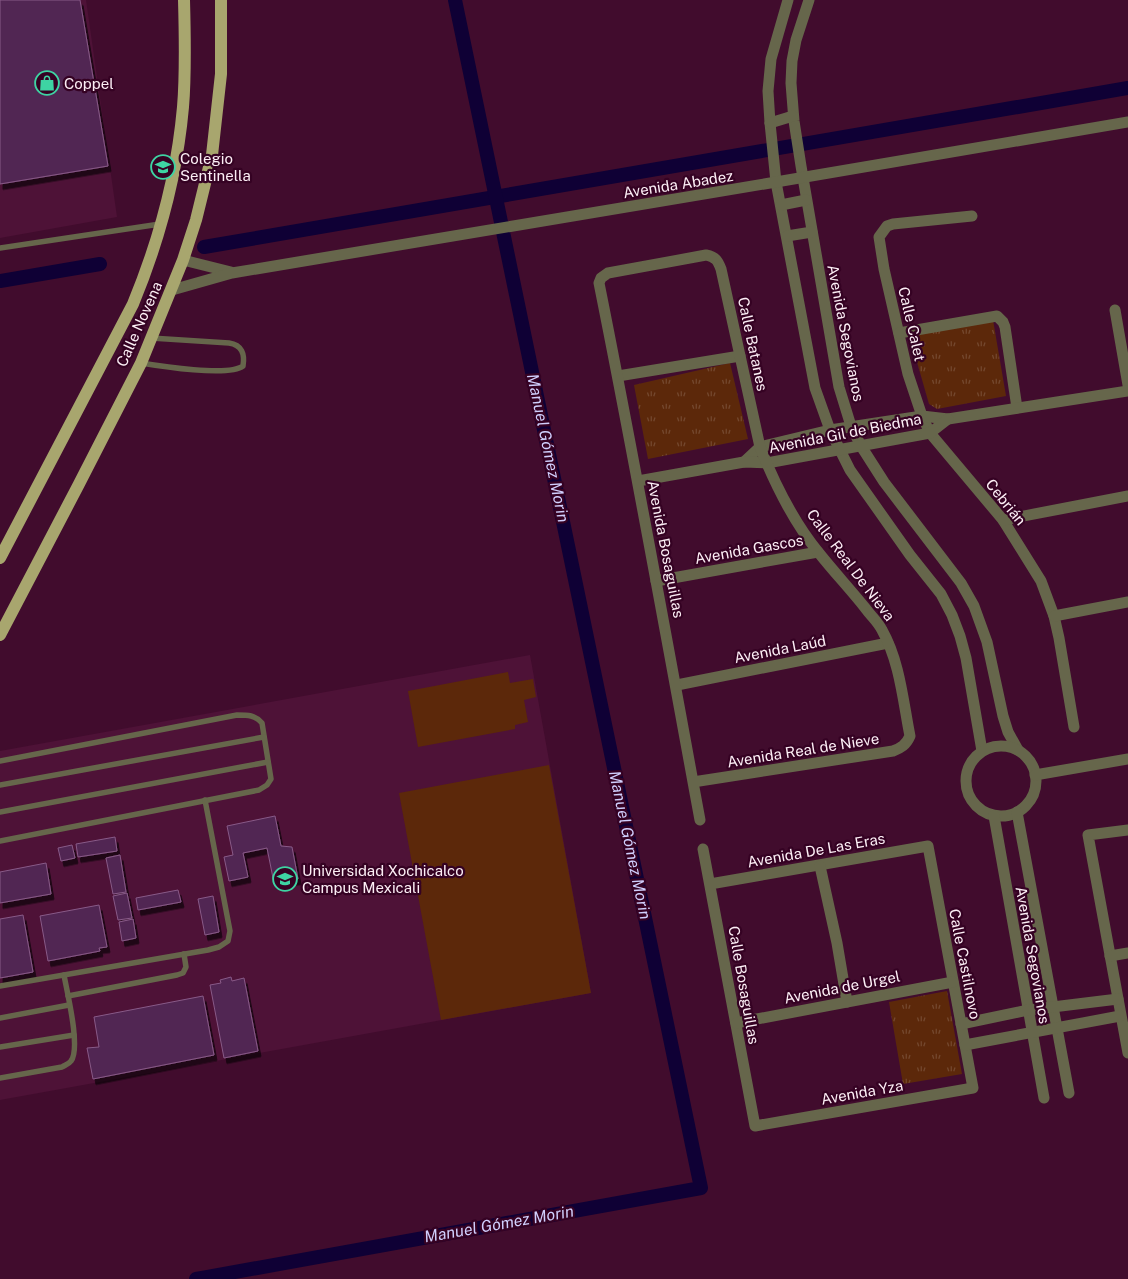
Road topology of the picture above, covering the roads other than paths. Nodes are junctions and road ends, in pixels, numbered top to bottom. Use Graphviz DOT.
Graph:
graph roads {
  1 [pos="184,0"];
  2 [pos="221,0"];
  3 [pos="788,0"];
  4 [pos="810,0"];
  5 [pos="793,118"];
  6 [pos="1128,122"];
  7 [pos="770,125"];
  8 [pos="802,178"];
  9 [pos="776,182"];
  10 [pos="806,200"];
  11 [pos="781,205"];
  12 [pos="972,216"];
  13 [pos="162,224"];
  14 [pos="812,232"];
  15 [pos="787,236"];
  16 [pos="0,248"];
  17 [pos="706,255"];
  18 [pos="184,260"];
  19 [pos="232,273"];
  20 [pos="172,290"];
  21 [pos="1115,310"];
  22 [pos="899,333"];
  23 [pos="151,338"];
  24 [pos="740,356"];
  25 [pos="140,363"];
  26 [pos="618,376"];
  27 [pos="1128,386"];
  28 [pos="1128,391"];
  29 [pos="1018,408"];
  30 [pos="922,416"];
  31 [pos="948,419"];
  32 [pos="851,426"];
  33 [pos="830,430"];
  34 [pos="930,433"];
  35 [pos="861,446"];
  36 [pos="760,447"];
  37 [pos="838,450"];
  38 [pos="744,462"];
  39 [pos="767,463"];
  40 [pos="638,481"];
  41 [pos="1128,496"];
  42 [pos="1003,520"];
  43 [pos="818,552"];
  44 [pos="0,558"];
  45 [pos="656,581"];
  46 [pos="1128,602"];
  47 [pos="1054,616"];
  48 [pos="0,635"];
  49 [pos="888,643"];
  50 [pos="677,685"];
  51 [pos="1074,727"];
  52 [pos="910,736"];
  53 [pos="264,737"];
  54 [pos="1018,750"];
  55 [pos="982,751"];
  56 [pos="1128,759"];
  57 [pos="0,761"];
  58 [pos="268,762"];
  59 [pos="1035,775"];
  60 [pos="693,782"];
  61 [pos="0,785"];
  62 [pos="205,800"];
  63 [pos="0,812"];
  64 [pos="1017,812"];
  65 [pos="994,816"];
  66 [pos="700,820"];
  67 [pos="1128,830"];
  68 [pos="0,841"];
  69 [pos="928,846"];
  70 [pos="703,848"];
  71 [pos="820,866"];
  72 [pos="710,884"];
  73 [pos="1128,953"];
  74 [pos="184,954"];
  75 [pos="1110,956"];
  76 [pos="64,975"];
  77 [pos="954,982"];
  78 [pos="0,986"];
  79 [pos="68,996"];
  80 [pos="1118,999"];
  81 [pos="846,1002"];
  82 [pos="69,1005"];
  83 [pos="1054,1006"];
  84 [pos="1028,1010"];
  85 [pos="1120,1016"];
  86 [pos="0,1018"];
  87 [pos="736,1023"];
  88 [pos="961,1024"];
  89 [pos="1057,1028"];
  90 [pos="74,1034"];
  91 [pos="1032,1034"];
  92 [pos="965,1045"];
  93 [pos="0,1048"];
  94 [pos="1128,1054"];
  95 [pos="0,1078"];
  96 [pos="973,1088"];
  97 [pos="1069,1093"];
  98 [pos="1044,1098"];
  99 [pos="755,1126"];
  1 -- 13 [label="main road, Calle Novena"];
  2 -- 18 [label="main road, Calle Novena"];
  3 -- 7 [label="street"];
  4 -- 5 [label="street, Avenida Segovianos"];
  5 -- 7 [label="street"];
  5 -- 8 [label="street, Avenida Segovianos"];
  6 -- 8 [label="street, Avenida Abadez"];
  7 -- 9 [label="street"];
  8 -- 9 [label="street, Avenida Abadez"];
  8 -- 10 [label="street, Avenida Segovianos"];
  9 -- 11 [label="street"];
  9 -- 19 [label="street, Avenida Abadez"];
  10 -- 11 [label="street"];
  10 -- 14 [label="street, Avenida Segovianos"];
  11 -- 15 [label="street"];
  12 -- 22 [label="street, Calle Calet"];
  13 -- 16 [label="lane"];
  13 -- 44 [label="main road, Calle Novena"];
  14 -- 15 [label="street"];
  14 -- 32 [label="street, Avenida Segovianos"];
  15 -- 33 [label="street"];
  17 -- 24 [label="street, Calle Batanes"];
  17 -- 26 [label="street, Avenida Bosaguillas"];
  18 -- 19 [label="street, Avenida Abadez"];
  18 -- 20 [label="main road, Calle Novena"];
  19 -- 20 [label="street, Avenida Abadez"];
  20 -- 23 [label="main road, Calle Novena"];
  21 -- 27 [label="street"];
  22 -- 29 [label="street"];
  22 -- 30 [label="street, Calle Calet"];
  23 -- 25 [label="main road, Calle Novena"];
  23 -- 25 [label="lane"];
  24 -- 26 [label="street"];
  24 -- 36 [label="street, Calle Batanes"];
  25 -- 48 [label="main road, Calle Novena"];
  26 -- 40 [label="street, Avenida Bosaguillas"];
  28 -- 29 [label="street, Avenida Gil de Biedma"];
  29 -- 31 [label="street, Avenida Gil de Biedma"];
  30 -- 31 [label="street, Avenida Gil de Biedma"];
  30 -- 32 [label="street, Avenida Gil de Biedma"];
  30 -- 34 [label="street, Cebrián"];
  31 -- 34 [label="street, Avenida Gil de Biedma"];
  32 -- 33 [label="street, Avenida Gil de Biedma"];
  32 -- 35 [label="street, Avenida Segovianos"];
  33 -- 36 [label="street, Avenida Gil de Biedma"];
  33 -- 37 [label="street"];
  34 -- 35 [label="street, Avenida Gil de Biedma"];
  34 -- 42 [label="street, Cebrián"];
  35 -- 37 [label="street, Avenida Gil de Biedma"];
  35 -- 54 [label="street, Avenida Segovianos"];
  36 -- 38 [label="street, Avenida Gil de Biedma"];
  36 -- 39 [label="street, Calle Real De Nieva"];
  37 -- 39 [label="street, Avenida Gil de Biedma"];
  37 -- 55 [label="street"];
  38 -- 39 [label="street, Avenida Gil de Biedma"];
  38 -- 40 [label="street, Avenida Gil de Biedma"];
  39 -- 43 [label="street, Calle Real De Nieva"];
  40 -- 45 [label="street, Avenida Bosaguillas"];
  41 -- 42 [label="street"];
  42 -- 47 [label="street, Cebrián"];
  43 -- 45 [label="street, Avenida Gascos"];
  43 -- 49 [label="street, Calle Real De Nieva"];
  45 -- 50 [label="street, Avenida Bosaguillas"];
  46 -- 47 [label="street"];
  47 -- 51 [label="street, Cebrián"];
  49 -- 50 [label="street, Avenida Laúd"];
  49 -- 52 [label="street, Calle Real De Nieva"];
  50 -- 60 [label="street, Avenida Bosaguillas"];
  52 -- 60 [label="street, Avenida Real de Nieve"];
  53 -- 57 [label="lane"];
  53 -- 58 [label="lane"];
  53 -- 61 [label="lane"];
  54 -- 55 [label="street"];
  54 -- 59 [label="street"];
  55 -- 65 [label="street"];
  56 -- 59 [label="street"];
  58 -- 62 [label="lane"];
  58 -- 63 [label="lane"];
  59 -- 64 [label="street"];
  60 -- 66 [label="street, Avenida Bosaguillas"];
  62 -- 68 [label="lane"];
  62 -- 74 [label="lane"];
  64 -- 65 [label="street"];
  64 -- 83 [label="street, Avenida Segovianos"];
  65 -- 84 [label="street, Avenida Segovianos"];
  67 -- 75 [label="street"];
  69 -- 71 [label="street, Avenida De Las Eras"];
  69 -- 77 [label="street, Calle Castilnovo"];
  70 -- 72 [label="street, Calle Bosaguillas"];
  71 -- 72 [label="street, Avenida De Las Eras"];
  71 -- 81 [label="street"];
  72 -- 87 [label="street, Calle Bosaguillas"];
  73 -- 75 [label="street"];
  74 -- 76 [label="lane"];
  74 -- 79 [label="lane"];
  75 -- 80 [label="street"];
  76 -- 78 [label="lane"];
  76 -- 79 [label="lane"];
  77 -- 81 [label="street, Avenida de Urgel"];
  77 -- 88 [label="street, Calle Castilnovo"];
  79 -- 82 [label="lane"];
  80 -- 83 [label="street"];
  80 -- 85 [label="street"];
  81 -- 87 [label="street, Avenida de Urgel"];
  82 -- 86 [label="lane"];
  82 -- 90 [label="lane"];
  83 -- 84 [label="street"];
  83 -- 89 [label="street, Avenida Segovianos"];
  84 -- 88 [label="street"];
  84 -- 91 [label="street, Avenida Segovianos"];
  85 -- 89 [label="street"];
  85 -- 94 [label="street"];
  87 -- 99 [label="street, Calle Bosaguillas"];
  88 -- 92 [label="street, Calle Castilnovo"];
  89 -- 91 [label="street"];
  89 -- 97 [label="street, Avenida Segovianos"];
  90 -- 93 [label="lane"];
  90 -- 95 [label="lane"];
  91 -- 92 [label="street"];
  91 -- 98 [label="street, Avenida Segovianos"];
  92 -- 96 [label="street, Calle Castilnovo"];
  96 -- 99 [label="street, Avenida Yza"];
}
